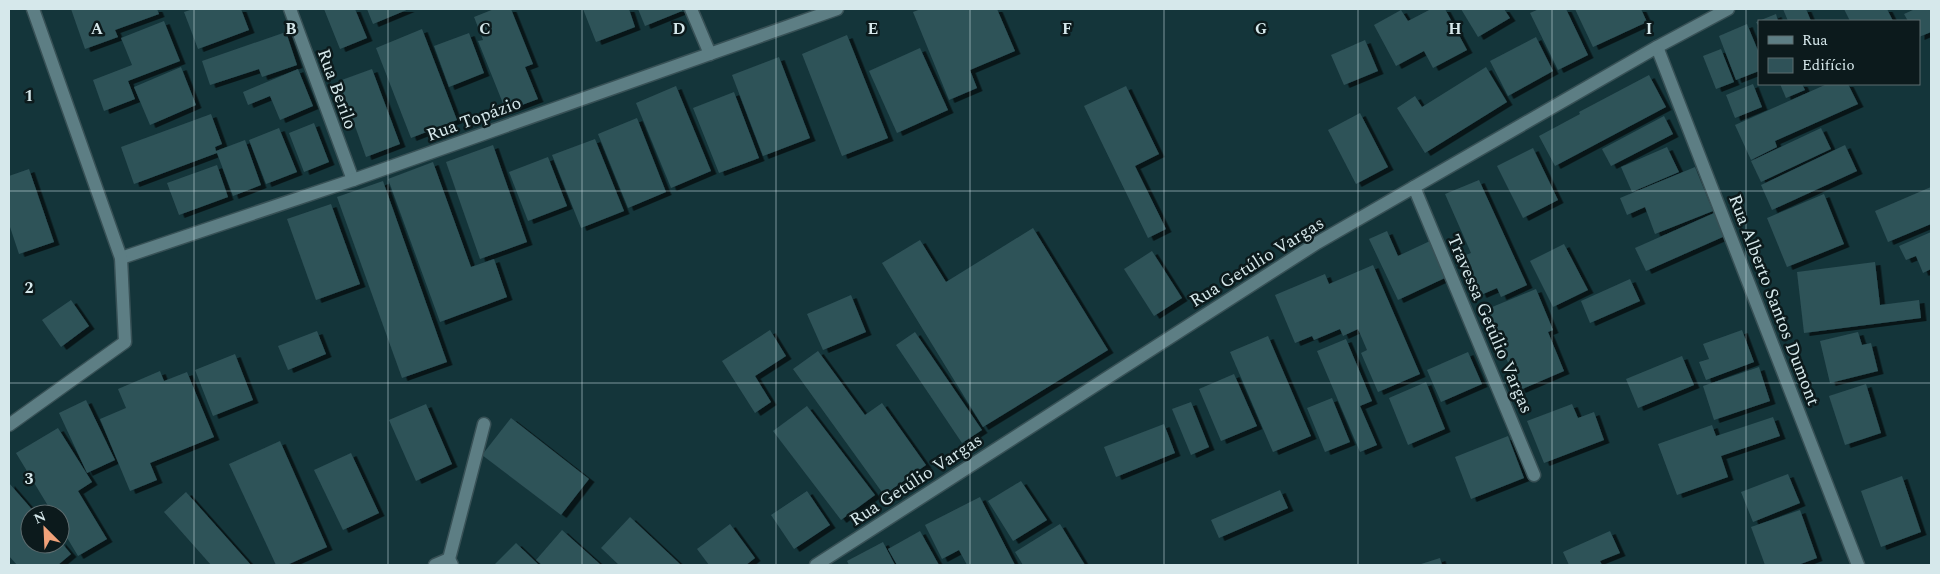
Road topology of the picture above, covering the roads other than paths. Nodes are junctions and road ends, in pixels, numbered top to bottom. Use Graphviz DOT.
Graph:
graph roads {
  1 [pos="33,9"];
  2 [pos="290,9"];
  3 [pos="691,9"];
  4 [pos="837,9"];
  5 [pos="1728,9"];
  6 [pos="1657,47"];
  7 [pos="710,54"];
  8 [pos="352,180"];
  9 [pos="1414,187"];
  10 [pos="121,258"];
  11 [pos="484,424"];
  12 [pos="9,425"];
  13 [pos="1534,475"];
  14 [pos="451,562"];
  15 [pos="435,565"];
  16 [pos="816,565"];
  17 [pos="1858,565"];
  1 -- 10 [label="street"];
  2 -- 8 [label="street, Rua Berilo"];
  3 -- 7 [label="street"];
  4 -- 7 [label="street, Rua Topázio"];
  5 -- 6 [label="street, Rua Getúlio Vargas"];
  6 -- 9 [label="street, Rua Getúlio Vargas"];
  6 -- 17 [label="street, Rua Alberto Santos Dumont"];
  7 -- 8 [label="street, Rua Topázio"];
  8 -- 10 [label="street, Rua Topázio"];
  9 -- 13 [label="street, Travessa Getúlio Vargas"];
  9 -- 16 [label="street, Rua Getúlio Vargas"];
  10 -- 12 [label="street"];
  11 -- 14 [label="street"];
  14 -- 15 [label="street"];
}
